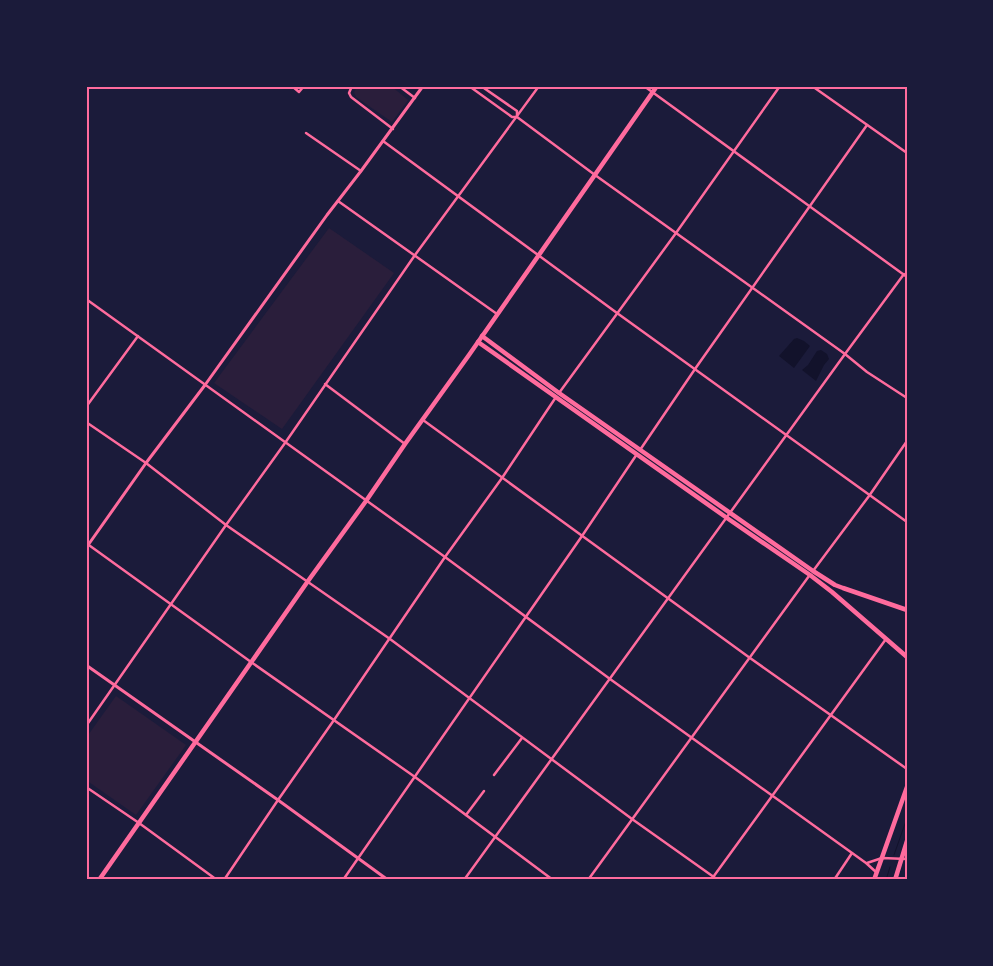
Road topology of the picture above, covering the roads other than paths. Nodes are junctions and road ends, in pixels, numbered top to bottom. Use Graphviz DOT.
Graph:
graph roads {
  1 [pos="292,86"];
  2 [pos="304,86"];
  3 [pos="352,86"];
  4 [pos="398,86"];
  5 [pos="423,86"];
  6 [pos="469,86"];
  7 [pos="481,86"];
  8 [pos="539,86"];
  9 [pos="644,86"];
  10 [pos="657,86"];
  11 [pos="780,86"];
  12 [pos="812,86"];
  13 [pos="652,93"];
  14 [pos="415,98"];
  15 [pos="517,117"];
  16 [pos="867,125"];
  17 [pos="393,128"];
  18 [pos="306,133"];
  19 [pos="383,141"];
  20 [pos="733,151"];
  21 [pos="907,153"];
  22 [pos="361,171"];
  23 [pos="595,175"];
  24 [pos="458,197"];
  25 [pos="338,201"];
  26 [pos="810,206"];
  27 [pos="676,233"];
  28 [pos="415,255"];
  29 [pos="538,256"];
  30 [pos="905,276"];
  31 [pos="753,288"];
  32 [pos="86,299"];
  33 [pos="617,313"];
  34 [pos="497,314"];
  35 [pos="138,336"];
  36 [pos="482,336"];
  37 [pos="478,342"];
  38 [pos="845,354"];
  39 [pos="695,369"];
  40 [pos="325,384"];
  41 [pos="205,385"];
  42 [pos="559,393"];
  43 [pos="556,398"];
  44 [pos="907,398"];
  45 [pos="86,407"];
  46 [pos="422,419"];
  47 [pos="86,422"];
  48 [pos="786,435"];
  49 [pos="907,441"];
  50 [pos="285,443"];
  51 [pos="405,444"];
  52 [pos="639,452"];
  53 [pos="146,463"];
  54 [pos="502,478"];
  55 [pos="869,496"];
  56 [pos="366,501"];
  57 [pos="730,513"];
  58 [pos="727,518"];
  59 [pos="907,522"];
  60 [pos="226,524"];
  61 [pos="582,536"];
  62 [pos="87,545"];
  63 [pos="445,557"];
  64 [pos="812,573"];
  65 [pos="308,581"];
  66 [pos="668,598"];
  67 [pos="171,604"];
  68 [pos="907,610"];
  69 [pos="525,617"];
  70 [pos="390,639"];
  71 [pos="886,639"];
  72 [pos="907,657"];
  73 [pos="750,658"];
  74 [pos="251,662"];
  75 [pos="86,665"];
  76 [pos="610,678"];
  77 [pos="115,685"];
  78 [pos="469,698"];
  79 [pos="831,715"];
  80 [pos="334,720"];
  81 [pos="86,726"];
  82 [pos="522,738"];
  83 [pos="691,738"];
  84 [pos="195,742"];
  85 [pos="552,759"];
  86 [pos="907,769"];
  87 [pos="494,775"];
  88 [pos="415,777"];
  89 [pos="86,787"];
  90 [pos="907,787"];
  91 [pos="484,791"];
  92 [pos="772,796"];
  93 [pos="278,800"];
  94 [pos="466,815"];
  95 [pos="632,819"];
  96 [pos="139,823"];
  97 [pos="494,836"];
  98 [pos="907,841"];
  99 [pos="852,853"];
  100 [pos="358,858"];
  101 [pos="882,858"];
  102 [pos="907,858"];
  103 [pos="901,859"];
  104 [pos="866,863"];
  105 [pos="876,873"];
  106 [pos="713,876"];
  107 [pos="98,880"];
  108 [pos="217,880"];
  109 [pos="224,880"];
  110 [pos="343,880"];
  111 [pos="388,880"];
  112 [pos="464,880"];
  113 [pos="553,880"];
  114 [pos="588,880"];
  115 [pos="710,880"];
  116 [pos="718,880"];
  117 [pos="834,880"];
  118 [pos="874,880"];
  119 [pos="895,880"];
  1 -- 2 [label="street"];
  3 -- 17 [label="street"];
  4 -- 14 [label="street"];
  5 -- 14 [label="street"];
  6 -- 15 [label="street"];
  7 -- 15 [label="street"];
  8 -- 15 [label="street"];
  9 -- 13 [label="street"];
  10 -- 13 [label="main road"];
  11 -- 20 [label="street"];
  12 -- 16 [label="street"];
  13 -- 20 [label="street"];
  13 -- 23 [label="main road"];
  14 -- 17 [label="street"];
  15 -- 23 [label="street"];
  15 -- 24 [label="street"];
  16 -- 21 [label="street"];
  16 -- 26 [label="street"];
  17 -- 19 [label="street"];
  18 -- 22 [label="street"];
  19 -- 22 [label="street"];
  19 -- 24 [label="street"];
  20 -- 26 [label="street"];
  20 -- 27 [label="street"];
  22 -- 25 [label="street"];
  23 -- 27 [label="street"];
  23 -- 29 [label="main road"];
  24 -- 28 [label="street"];
  24 -- 29 [label="street"];
  25 -- 28 [label="street"];
  25 -- 41 [label="street"];
  26 -- 30 [label="street"];
  26 -- 31 [label="street"];
  27 -- 31 [label="street"];
  27 -- 33 [label="street"];
  28 -- 34 [label="street"];
  28 -- 40 [label="street"];
  29 -- 33 [label="street"];
  29 -- 34 [label="main road"];
  30 -- 38 [label="street"];
  31 -- 38 [label="street"];
  31 -- 39 [label="street"];
  32 -- 35 [label="street"];
  33 -- 39 [label="street"];
  33 -- 42 [label="street"];
  34 -- 36 [label="main road"];
  35 -- 41 [label="street"];
  35 -- 45 [label="street"];
  36 -- 37 [label="main road"];
  36 -- 42 [label="main road"];
  37 -- 43 [label="main road"];
  37 -- 46 [label="main road"];
  38 -- 44 [label="street"];
  38 -- 48 [label="street"];
  39 -- 48 [label="street"];
  39 -- 52 [label="street"];
  40 -- 50 [label="street"];
  40 -- 51 [label="street"];
  41 -- 50 [label="street"];
  41 -- 53 [label="street"];
  42 -- 43 [label="street"];
  42 -- 52 [label="main road"];
  43 -- 52 [label="main road"];
  43 -- 54 [label="street"];
  46 -- 51 [label="main road"];
  46 -- 54 [label="street"];
  47 -- 53 [label="street"];
  48 -- 55 [label="street"];
  48 -- 57 [label="street"];
  49 -- 55 [label="street"];
  50 -- 56 [label="street"];
  50 -- 60 [label="street"];
  51 -- 56 [label="main road"];
  52 -- 57 [label="main road"];
  52 -- 58 [label="main road"];
  52 -- 61 [label="street"];
  53 -- 60 [label="street"];
  53 -- 62 [label="street"];
  54 -- 61 [label="street"];
  54 -- 63 [label="street"];
  55 -- 59 [label="street"];
  55 -- 64 [label="street"];
  56 -- 63 [label="street"];
  56 -- 65 [label="main road"];
  57 -- 58 [label="street"];
  57 -- 64 [label="main road"];
  58 -- 64 [label="main road"];
  58 -- 66 [label="street"];
  60 -- 65 [label="street"];
  60 -- 67 [label="street"];
  61 -- 66 [label="street"];
  61 -- 69 [label="street"];
  62 -- 67 [label="street"];
  63 -- 69 [label="street"];
  63 -- 70 [label="street"];
  64 -- 68 [label="main road"];
  64 -- 71 [label="main road"];
  64 -- 73 [label="street"];
  65 -- 70 [label="street"];
  65 -- 74 [label="main road"];
  66 -- 73 [label="street"];
  66 -- 76 [label="street"];
  67 -- 74 [label="street"];
  67 -- 77 [label="street"];
  69 -- 76 [label="street"];
  69 -- 78 [label="street"];
  70 -- 78 [label="street"];
  70 -- 80 [label="street"];
  71 -- 72 [label="main road"];
  71 -- 79 [label="street"];
  73 -- 79 [label="street"];
  73 -- 83 [label="street"];
  74 -- 80 [label="street"];
  74 -- 84 [label="main road"];
  75 -- 77 [label="street"];
  76 -- 83 [label="street"];
  76 -- 85 [label="street"];
  77 -- 81 [label="street"];
  77 -- 84 [label="street"];
  78 -- 82 [label="street"];
  78 -- 88 [label="street"];
  79 -- 86 [label="street"];
  79 -- 92 [label="street"];
  80 -- 88 [label="street"];
  80 -- 93 [label="street"];
  82 -- 85 [label="street"];
  82 -- 87 [label="street"];
  83 -- 92 [label="street"];
  83 -- 95 [label="street"];
  84 -- 93 [label="street"];
  84 -- 96 [label="main road"];
  85 -- 95 [label="street"];
  85 -- 97 [label="street"];
  88 -- 94 [label="street"];
  88 -- 100 [label="street"];
  89 -- 96 [label="street"];
  90 -- 101 [label="main road"];
  91 -- 94 [label="street"];
  92 -- 99 [label="street"];
  92 -- 106 [label="street"];
  93 -- 100 [label="street"];
  93 -- 109 [label="street"];
  94 -- 97 [label="street"];
  95 -- 106 [label="street"];
  95 -- 114 [label="street"];
  96 -- 107 [label="main road"];
  96 -- 108 [label="street"];
  97 -- 112 [label="street"];
  97 -- 113 [label="street"];
  98 -- 103 [label="main road"];
  99 -- 104 [label="street"];
  99 -- 117 [label="street"];
  100 -- 110 [label="street"];
  100 -- 111 [label="street"];
  101 -- 103 [label="street"];
  101 -- 104 [label="street"];
  101 -- 105 [label="main road"];
  102 -- 103 [label="street"];
  103 -- 119 [label="main road"];
  104 -- 105 [label="street"];
  105 -- 118 [label="main road"];
  106 -- 115 [label="street"];
  106 -- 116 [label="street"];
}
